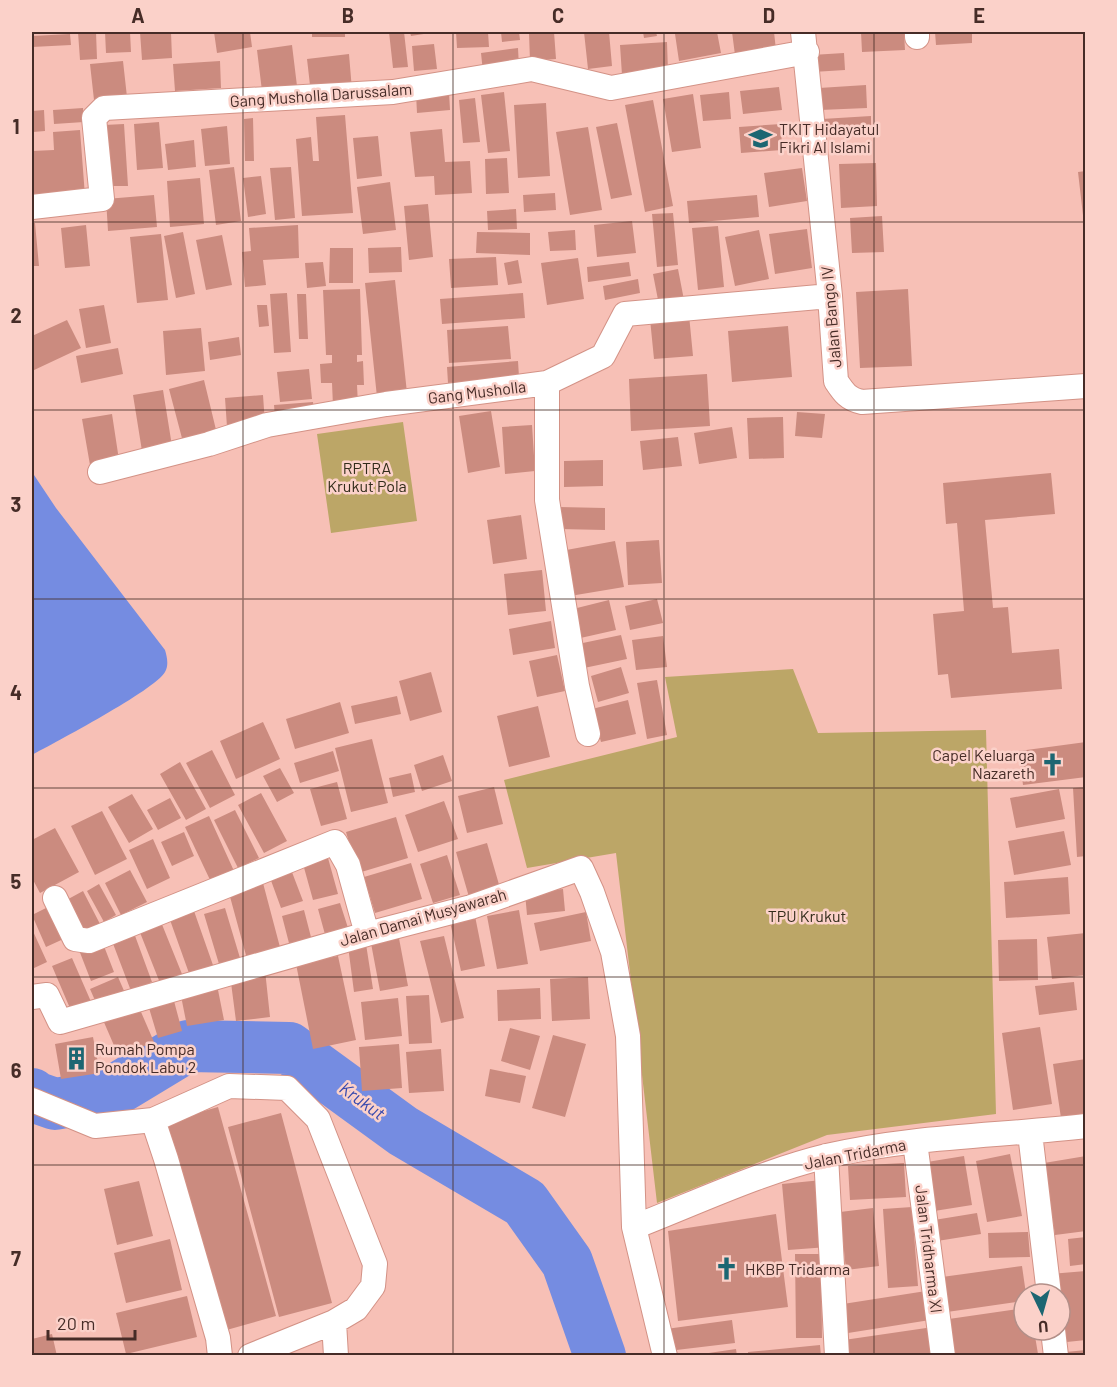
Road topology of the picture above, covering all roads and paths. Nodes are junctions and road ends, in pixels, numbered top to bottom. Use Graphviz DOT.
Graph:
graph roads {
  1 [pos="805,42"];
  2 [pos="32,207"];
  3 [pos="830,296"];
  4 [pos="547,383"];
  5 [pos="1086,386"];
  6 [pos="100,471"];
  7 [pos="588,734"];
  8 [pos="55,898"];
  9 [pos="367,934"];
  10 [pos="32,997"];
  11 [pos="32,1100"];
  12 [pos="153,1120"];
  13 [pos="1086,1126"];
  14 [pos="1030,1133"];
  15 [pos="915,1142"];
  16 [pos="826,1156"];
  17 [pos="634,1227"];
  18 [pos="1048,1282"];
  19 [pos="334,1322"];
  20 [pos="220,1356"];
  21 [pos="250,1356"];
  22 [pos="336,1356"];
  23 [pos="665,1356"];
  24 [pos="837,1356"];
  25 [pos="942,1356"];
  1 -- 2 [label="street, Gang Musholla Darussalam"];
  1 -- 3 [label="street, Jalan Bango IV"];
  3 -- 4 [label="street, Gang Musholla"];
  3 -- 5 [label="street, Jalan Bango IV"];
  4 -- 6 [label="street, Gang Musholla"];
  4 -- 7 [label="street"];
  8 -- 9 [label="street"];
  9 -- 10 [label="street, Jalan Damai Musyawarah"];
  9 -- 17 [label="street, Jalan Damai Musyawarah"];
  11 -- 12 [label="street"];
  12 -- 19 [label="street"];
  12 -- 20 [label="street"];
  13 -- 14 [label="street, Jalan Tridarma"];
  14 -- 15 [label="street, Jalan Tridarma"];
  14 -- 18 [label="street"];
  15 -- 16 [label="street, Jalan Tridarma"];
  15 -- 25 [label="street, Jalan Tridharma XI"];
  16 -- 17 [label="street, Jalan Tridarma"];
  16 -- 24 [label="street"];
  17 -- 23 [label="street"];
  19 -- 21 [label="street"];
  19 -- 22 [label="street"];
}
